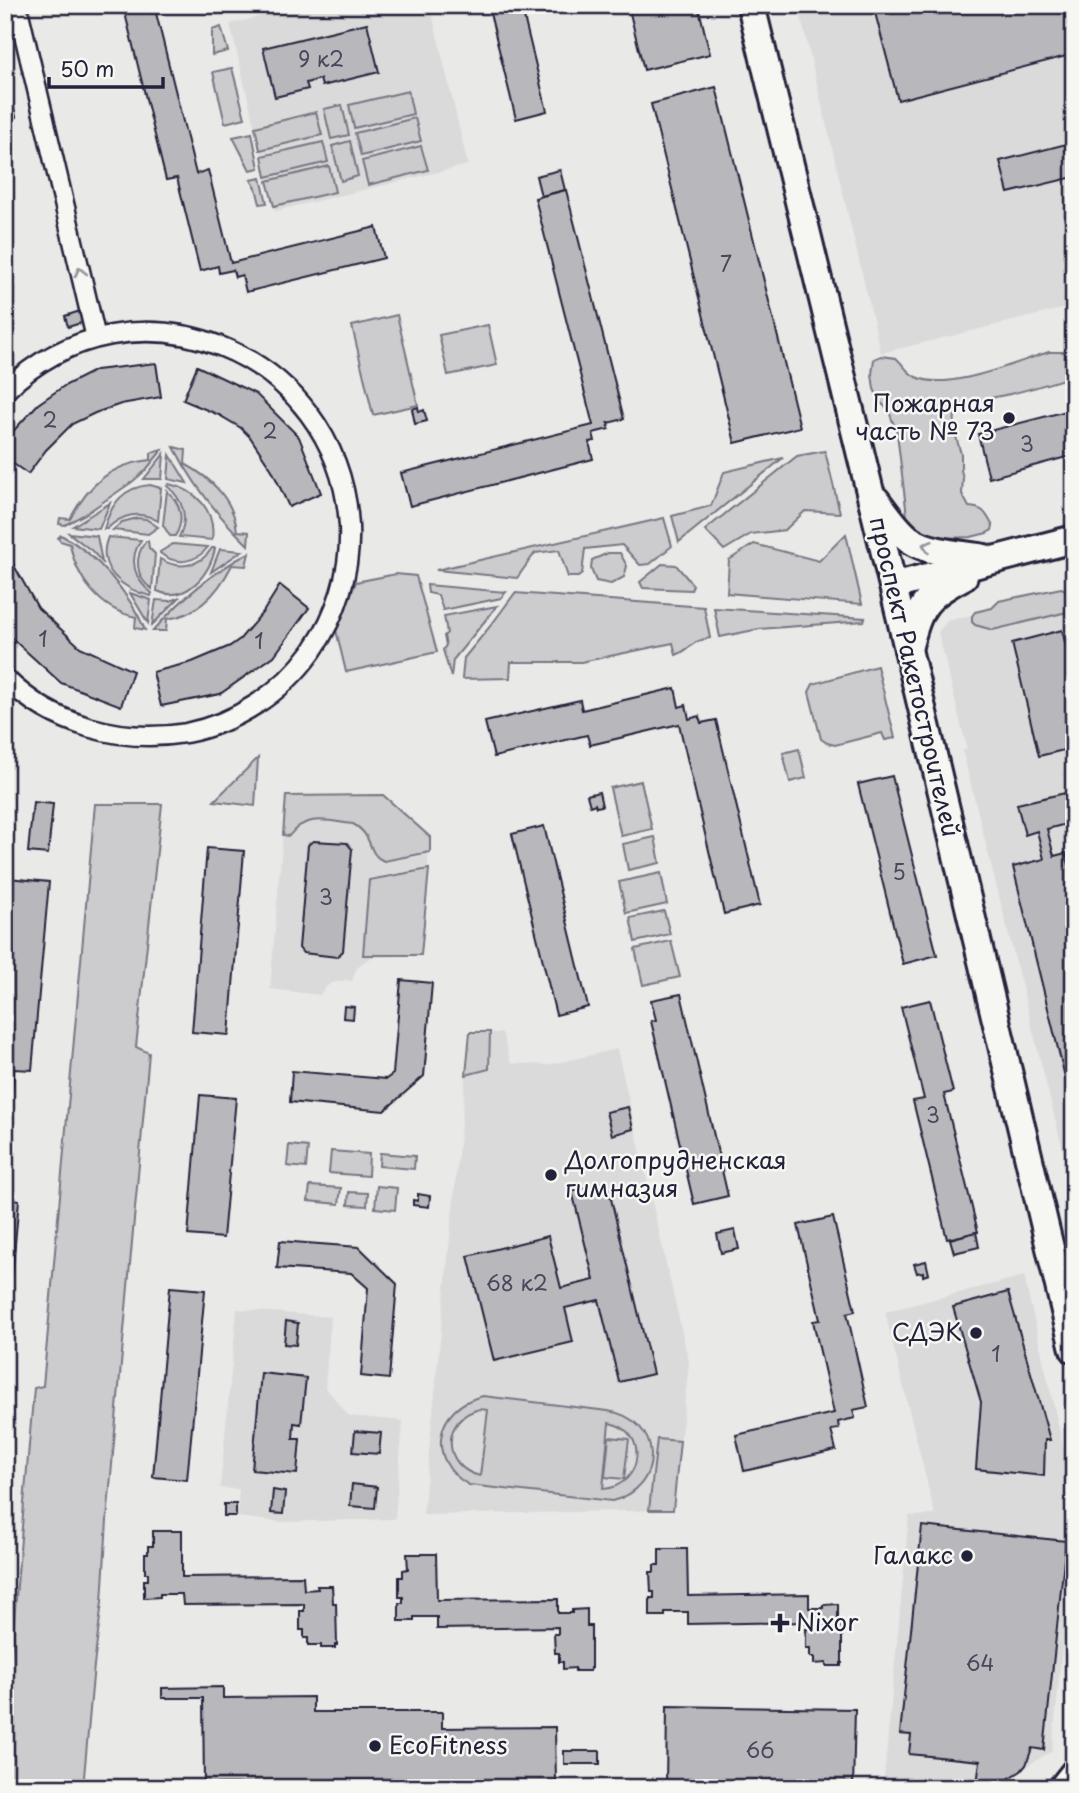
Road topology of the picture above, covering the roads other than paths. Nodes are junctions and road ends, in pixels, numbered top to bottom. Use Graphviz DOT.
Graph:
graph roads {
  1 [pos="17,5"];
  2 [pos="751,5"];
  3 [pos="96,338"];
  4 [pos="5,391"];
  5 [pos="869,491"];
  6 [pos="1074,539"];
  7 [pos="993,560"];
  8 [pos="892,586"];
  9 [pos="908,651"];
  10 [pos="5,678"];
  11 [pos="1074,1349"];
  12 [pos="1074,1773"];
  13 [pos="1062,1788"];
  3 -- 1 [label="street, one-way"];
  2 -- 5 [label="main road, проспект Ракетостроителей"];
  3 -- 4 [label="street"];
  3 -- 10 [label="street"];
  7 -- 5 [label="main road, one-way"];
  5 -- 8 [label="main road, проспект Ракетостроителей"];
  6 -- 7 [label="main road"];
  7 -- 8 [label="main road"];
  7 -- 9 [label="main road"];
  8 -- 9 [label="main road, проспект Ракетостроителей"];
  9 -- 11 [label="main road, проспект Ракетостроителей"];
  12 -- 13 [label="main road"];
}
